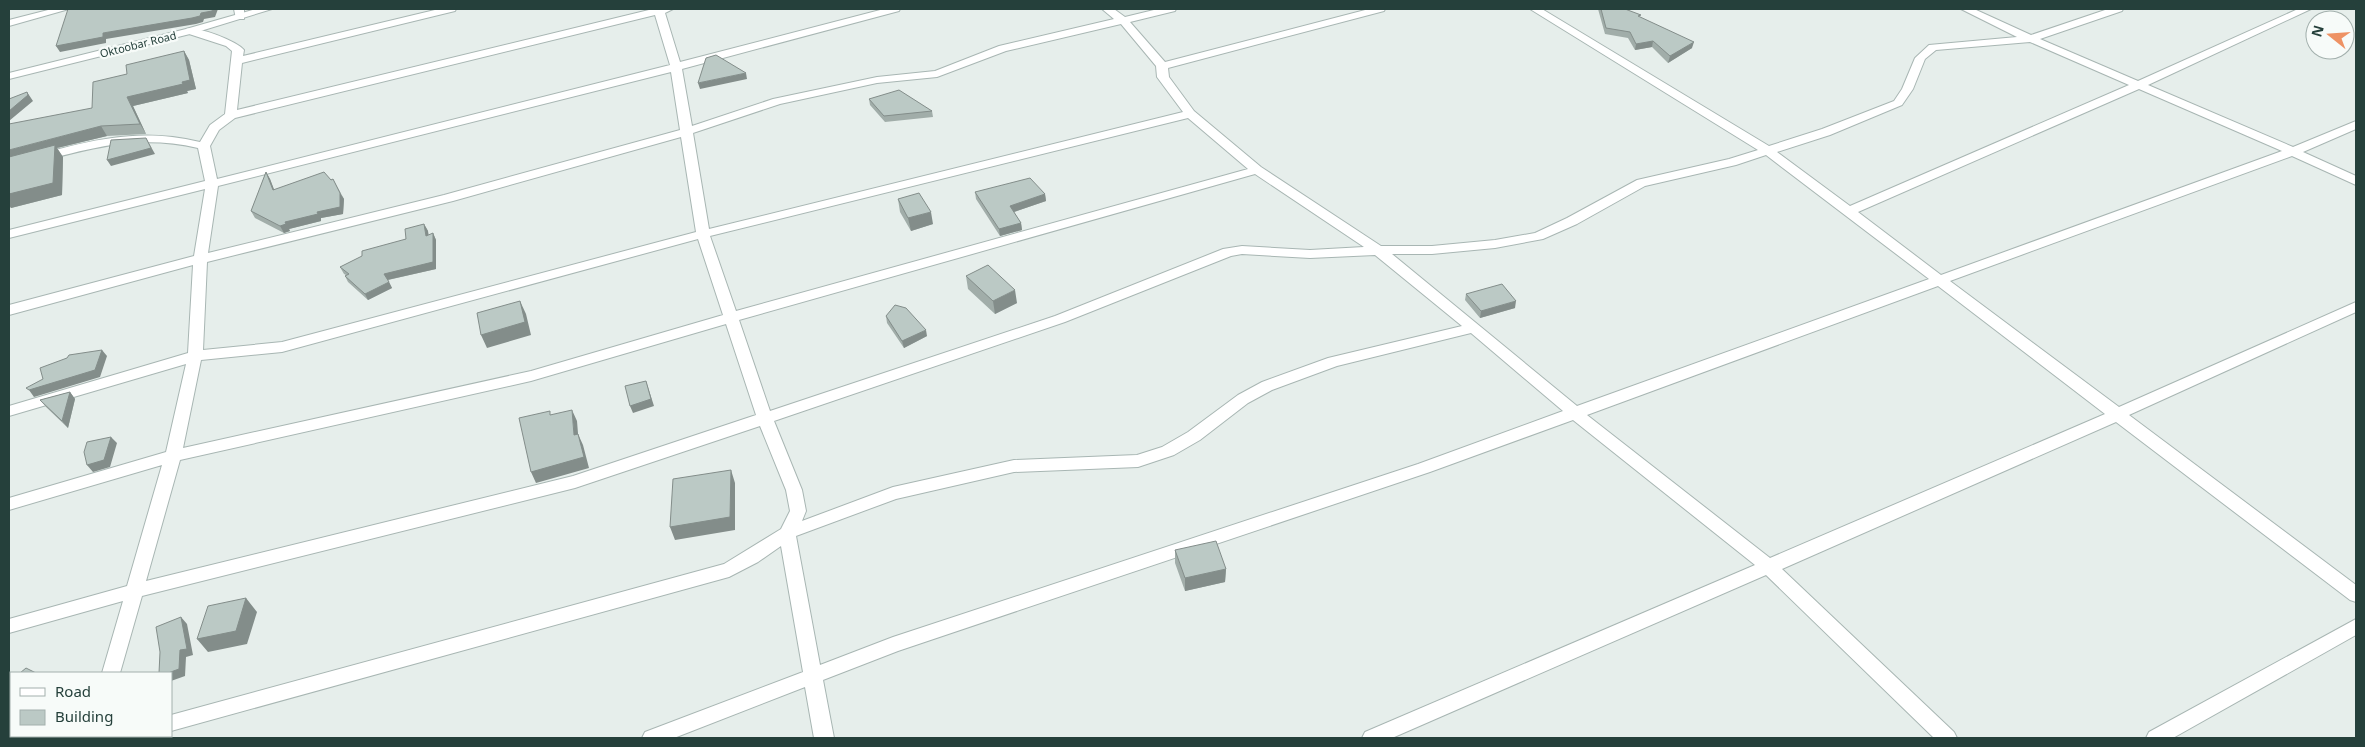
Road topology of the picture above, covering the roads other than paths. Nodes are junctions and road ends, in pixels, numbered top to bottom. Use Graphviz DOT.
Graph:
graph roads {
  1 [pos="64,9"];
  2 [pos="267,9"];
  3 [pos="452,9"];
  4 [pos="895,9"];
  5 [pos="1107,9"];
  6 [pos="1171,9"];
  7 [pos="1380,9"];
  8 [pos="1535,9"];
  9 [pos="1966,9"];
  10 [pos="2118,9"];
  11 [pos="2306,9"];
  12 [pos="662,10"];
  13 [pos="240,13"];
  14 [pos="1124,21"];
  15 [pos="9,23"];
  16 [pos="190,32"];
  17 [pos="2029,39"];
  18 [pos="238,61"];
  19 [pos="1162,66"];
  20 [pos="676,67"];
  21 [pos="9,76"];
  22 [pos="2139,85"];
  23 [pos="1190,114"];
  24 [pos="231,115"];
  25 [pos="2356,125"];
  26 [pos="685,132"];
  27 [pos="204,146"];
  28 [pos="1767,150"];
  29 [pos="2294,151"];
  30 [pos="9,166"];
  31 [pos="1258,170"];
  32 [pos="2356,181"];
  33 [pos="212,184"];
  34 [pos="1850,212"];
  35 [pos="9,234"];
  36 [pos="703,234"];
  37 [pos="1381,251"];
  38 [pos="200,259"];
  39 [pos="1940,279"];
  40 [pos="2356,307"];
  41 [pos="9,310"];
  42 [pos="732,319"];
  43 [pos="1474,328"];
  44 [pos="195,356"];
  45 [pos="9,411"];
  46 [pos="1574,413"];
  47 [pos="2118,414"];
  48 [pos="765,418"];
  49 [pos="174,456"];
  50 [pos="9,504"];
  51 [pos="787,533"];
  52 [pos="1769,567"];
  53 [pos="133,591"];
  54 [pos="2356,596"];
  55 [pos="9,626"];
  56 [pos="2356,626"];
  57 [pos="111,672"];
  58 [pos="813,676"];
  59 [pos="172,723"];
  60 [pos="652,738"];
  61 [pos="824,738"];
  62 [pos="1372,738"];
  63 [pos="1947,738"];
  64 [pos="2156,738"];
  1 -- 15 [label="street"];
  2 -- 13 [label="street, Oktoobar Road"];
  3 -- 18 [label="street"];
  4 -- 20 [label="street"];
  5 -- 14 [label="street"];
  6 -- 14 [label="street"];
  7 -- 19 [label="street"];
  8 -- 28 [label="street"];
  9 -- 17 [label="street"];
  10 -- 17 [label="street"];
  11 -- 22 [label="street"];
  12 -- 20 [label="street"];
  12 -- 24 [label="street"];
  13 -- 16 [label="street, Oktoobar Road"];
  14 -- 19 [label="street"];
  14 -- 26 [label="street"];
  16 -- 18 [label="street"];
  16 -- 21 [label="street, Oktoobar Road"];
  17 -- 22 [label="street"];
  17 -- 28 [label="street"];
  18 -- 24 [label="street"];
  19 -- 23 [label="street"];
  20 -- 26 [label="street"];
  20 -- 33 [label="street"];
  22 -- 29 [label="street"];
  22 -- 34 [label="street"];
  23 -- 31 [label="street"];
  23 -- 36 [label="street"];
  24 -- 27 [label="street"];
  25 -- 29 [label="street"];
  26 -- 36 [label="street"];
  26 -- 38 [label="street"];
  27 -- 30 [label="street"];
  27 -- 33 [label="street"];
  28 -- 34 [label="street"];
  28 -- 37 [label="street"];
  29 -- 32 [label="street"];
  29 -- 39 [label="street"];
  31 -- 37 [label="street"];
  31 -- 42 [label="street"];
  33 -- 35 [label="street"];
  33 -- 38 [label="street"];
  34 -- 39 [label="street"];
  36 -- 42 [label="street"];
  36 -- 44 [label="street"];
  37 -- 43 [label="street"];
  37 -- 48 [label="street"];
  38 -- 41 [label="street"];
  38 -- 44 [label="street"];
  39 -- 46 [label="street"];
  39 -- 47 [label="street"];
  40 -- 47 [label="street"];
  42 -- 48 [label="street"];
  42 -- 49 [label="street"];
  43 -- 46 [label="street"];
  43 -- 51 [label="street"];
  44 -- 45 [label="street"];
  44 -- 49 [label="street"];
  46 -- 52 [label="street"];
  46 -- 58 [label="street"];
  47 -- 52 [label="street"];
  47 -- 54 [label="street"];
  48 -- 51 [label="street"];
  48 -- 53 [label="street"];
  49 -- 50 [label="street"];
  49 -- 53 [label="street"];
  51 -- 58 [label="street"];
  51 -- 59 [label="street"];
  52 -- 62 [label="street"];
  52 -- 63 [label="street"];
  53 -- 55 [label="street"];
  53 -- 57 [label="street"];
  56 -- 64 [label="street"];
  58 -- 60 [label="street"];
  58 -- 61 [label="street"];
}
